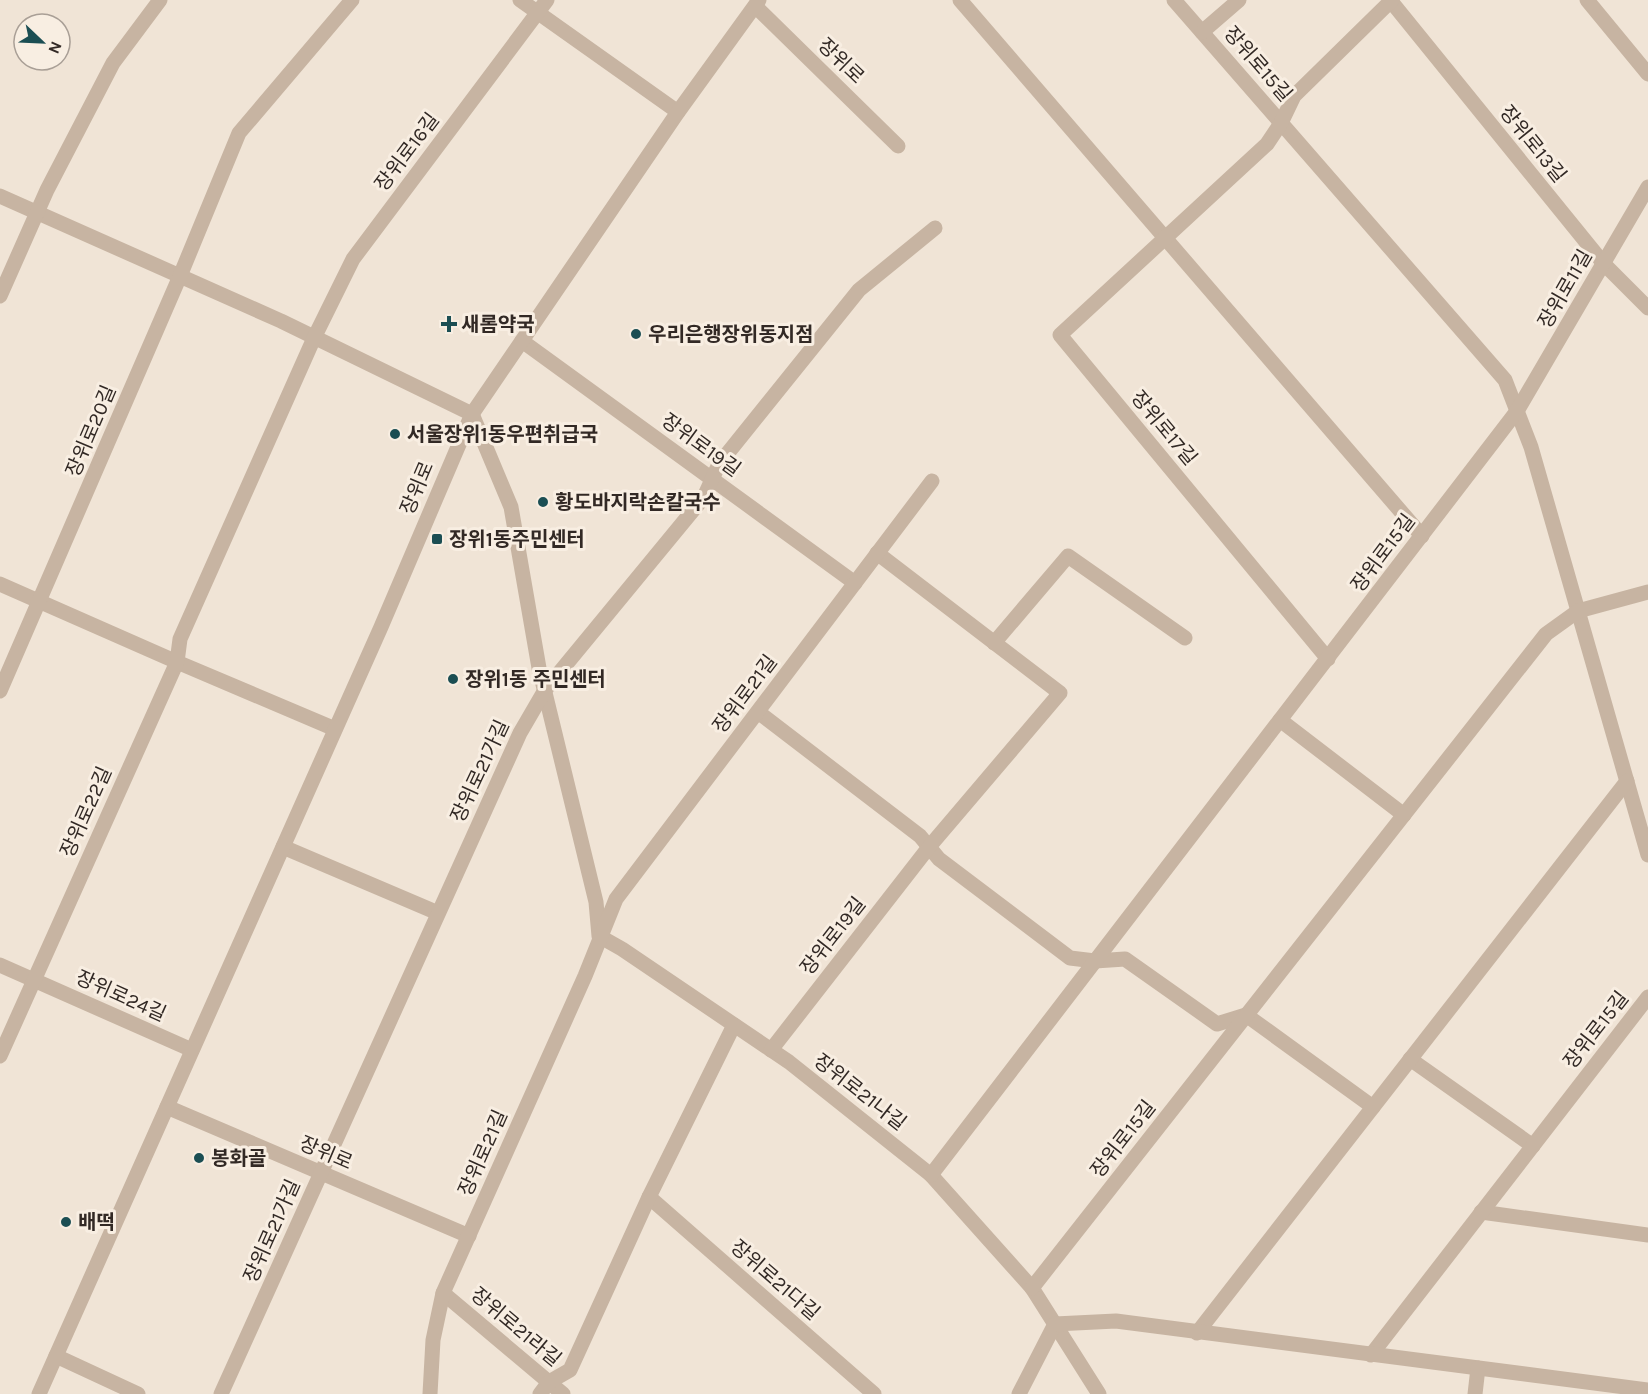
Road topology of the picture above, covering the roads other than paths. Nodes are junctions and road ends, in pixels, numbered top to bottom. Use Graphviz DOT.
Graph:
graph roads {
  1 [pos="160,0"];
  2 [pos="352,0"];
  3 [pos="520,0"];
  4 [pos="547,0"];
  5 [pos="960,0"];
  6 [pos="1174,0"];
  7 [pos="1239,0"];
  8 [pos="1391,0"];
  9 [pos="1587,0"];
  10 [pos="757,3"];
  11 [pos="537,13"];
  12 [pos="1202,32"];
  13 [pos="1648,74"];
  14 [pos="678,112"];
  15 [pos="1281,123"];
  16 [pos="898,146"];
  17 [pos="1648,187"];
  18 [pos="0,196"];
  19 [pos="37,212"];
  20 [pos="935,228"];
  21 [pos="1166,237"];
  22 [pos="1604,264"];
  23 [pos="180,276"];
  24 [pos="0,296"];
  25 [pos="1648,308"];
  26 [pos="314,338"];
  27 [pos="522,341"];
  28 [pos="1517,411"];
  29 [pos="472,414"];
  30 [pos="712,479"];
  31 [pos="932,481"];
  32 [pos="1422,536"];
  33 [pos="877,553"];
  34 [pos="855,583"];
  35 [pos="0,584"];
  36 [pos="1648,592"];
  37 [pos="40,602"];
  38 [pos="1578,611"];
  39 [pos="1185,638"];
  40 [pos="994,643"];
  41 [pos="1328,659"];
  42 [pos="177,662"];
  43 [pos="544,690"];
  44 [pos="0,691"];
  45 [pos="758,712"];
  46 [pos="1280,720"];
  47 [pos="335,729"];
  48 [pos="1627,781"];
  49 [pos="1404,815"];
  50 [pos="282,847"];
  51 [pos="929,847"];
  52 [pos="1648,855"];
  53 [pos="438,913"];
  54 [pos="600,936"];
  55 [pos="1095,961"];
  56 [pos="0,965"];
  57 [pos="33,980"];
  58 [pos="1648,997"];
  59 [pos="1246,1016"];
  60 [pos="734,1024"];
  61 [pos="192,1050"];
  62 [pos="771,1050"];
  63 [pos="0,1056"];
  64 [pos="1410,1059"];
  65 [pos="167,1107"];
  66 [pos="1372,1107"];
  67 [pos="1533,1146"];
  68 [pos="320,1174"];
  69 [pos="931,1175"];
  70 [pos="649,1197"];
  71 [pos="1481,1212"];
  72 [pos="1648,1235"];
  73 [pos="468,1236"];
  74 [pos="1032,1288"];
  75 [pos="443,1293"];
  76 [pos="1055,1324"];
  77 [pos="1197,1333"];
  78 [pos="1371,1355"];
  79 [pos="56,1356"];
  80 [pos="1478,1368"];
  81 [pos="544,1388"];
  82 [pos="1648,1390"];
  83 [pos="39,1394"];
  84 [pos="138,1394"];
  85 [pos="221,1394"];
  86 [pos="430,1394"];
  87 [pos="563,1394"];
  88 [pos="874,1394"];
  89 [pos="1018,1394"];
  90 [pos="1099,1394"];
  91 [pos="1475,1394"];
  1 -- 19 [label="street"];
  2 -- 23 [label="street"];
  3 -- 11 [label="street"];
  4 -- 11 [label="street, 장위로16길"];
  5 -- 21 [label="street"];
  6 -- 12 [label="street, 장위로15길"];
  7 -- 12 [label="street, 장위로15길"];
  8 -- 15 [label="street"];
  8 -- 22 [label="street, 장위로13길"];
  9 -- 13 [label="street"];
  10 -- 14 [label="street, 장위로"];
  10 -- 16 [label="street, 장위로"];
  11 -- 14 [label="street"];
  11 -- 26 [label="street, 장위로16길"];
  12 -- 15 [label="street, 장위로15길"];
  14 -- 27 [label="street, 장위로"];
  15 -- 21 [label="street, 장위로15길"];
  15 -- 28 [label="street, 장위로15길"];
  17 -- 22 [label="street, 장위로11길"];
  18 -- 19 [label="street"];
  19 -- 23 [label="street"];
  19 -- 24 [label="street"];
  20 -- 30 [label="street, 장위로21가길"];
  21 -- 32 [label="street"];
  21 -- 41 [label="street, 장위로17길"];
  22 -- 25 [label="street, 장위로13길"];
  22 -- 28 [label="street, 장위로11길"];
  23 -- 26 [label="street"];
  23 -- 37 [label="street, 장위로20길"];
  26 -- 29 [label="street"];
  26 -- 42 [label="street"];
  27 -- 29 [label="street, 장위로"];
  27 -- 30 [label="street, 장위로19길"];
  28 -- 32 [label="street, 장위로15길"];
  28 -- 38 [label="street, 장위로15길"];
  29 -- 43 [label="street, 장위로21길"];
  29 -- 47 [label="street, 장위로"];
  30 -- 34 [label="street, 장위로19길"];
  30 -- 43 [label="street, 장위로21가길"];
  31 -- 33 [label="street, 장위로21길"];
  32 -- 41 [label="street, 장위로15길"];
  33 -- 34 [label="street, 장위로21길"];
  33 -- 40 [label="street, 장위로19길"];
  34 -- 45 [label="street, 장위로21길"];
  35 -- 37 [label="street"];
  36 -- 38 [label="street, 장위로15길"];
  37 -- 42 [label="street"];
  37 -- 44 [label="street"];
  38 -- 48 [label="street, 장위로15길"];
  38 -- 49 [label="street, 장위로15길"];
  39 -- 40 [label="street"];
  40 -- 51 [label="street, 장위로19길"];
  41 -- 46 [label="street, 장위로15길"];
  42 -- 47 [label="street"];
  42 -- 57 [label="street, 장위로22길"];
  43 -- 53 [label="street, 장위로21가길"];
  43 -- 54 [label="street, 장위로21길"];
  45 -- 51 [label="street"];
  45 -- 54 [label="street, 장위로21길"];
  46 -- 49 [label="street"];
  46 -- 55 [label="street, 장위로15길"];
  47 -- 50 [label="street, 장위로"];
  48 -- 52 [label="street, 장위로15길"];
  48 -- 64 [label="street"];
  49 -- 59 [label="street, 장위로15길"];
  50 -- 53 [label="street"];
  50 -- 61 [label="street, 장위로"];
  51 -- 55 [label="street"];
  51 -- 62 [label="street, 장위로19길"];
  53 -- 68 [label="street, 장위로21가길"];
  54 -- 60 [label="street, 장위로21나길"];
  54 -- 73 [label="street, 장위로21길"];
  55 -- 59 [label="street"];
  55 -- 69 [label="street, 장위로15길"];
  56 -- 57 [label="street, 장위로24길"];
  57 -- 61 [label="street, 장위로24길"];
  57 -- 63 [label="street"];
  58 -- 67 [label="street, 장위로15길"];
  59 -- 66 [label="street"];
  59 -- 74 [label="street, 장위로15길"];
  60 -- 62 [label="street, 장위로21나길"];
  60 -- 70 [label="street"];
  61 -- 65 [label="street, 장위로"];
  62 -- 69 [label="street, 장위로21나길"];
  64 -- 66 [label="street"];
  64 -- 67 [label="street"];
  65 -- 68 [label="street, 장위로"];
  65 -- 79 [label="street, 장위로"];
  66 -- 77 [label="street"];
  67 -- 71 [label="street, 장위로15길"];
  68 -- 73 [label="street, 장위로"];
  68 -- 85 [label="street, 장위로21가길"];
  69 -- 74 [label="street, 장위로21나길"];
  70 -- 81 [label="street"];
  70 -- 88 [label="street, 장위로21다길"];
  71 -- 72 [label="street"];
  71 -- 78 [label="street, 장위로15길"];
  73 -- 75 [label="street, 장위로21길"];
  74 -- 76 [label="street, 장위로21나길"];
  75 -- 81 [label="street, 장위로21라길"];
  75 -- 86 [label="street, 장위로21길"];
  76 -- 77 [label="street"];
  76 -- 89 [label="street"];
  76 -- 90 [label="street, 장위로21나길"];
  77 -- 78 [label="street"];
  78 -- 80 [label="street"];
  79 -- 83 [label="street, 장위로"];
  79 -- 84 [label="street"];
  80 -- 82 [label="street"];
  80 -- 91 [label="street"];
  81 -- 87 [label="street, 장위로21라길"];
}
